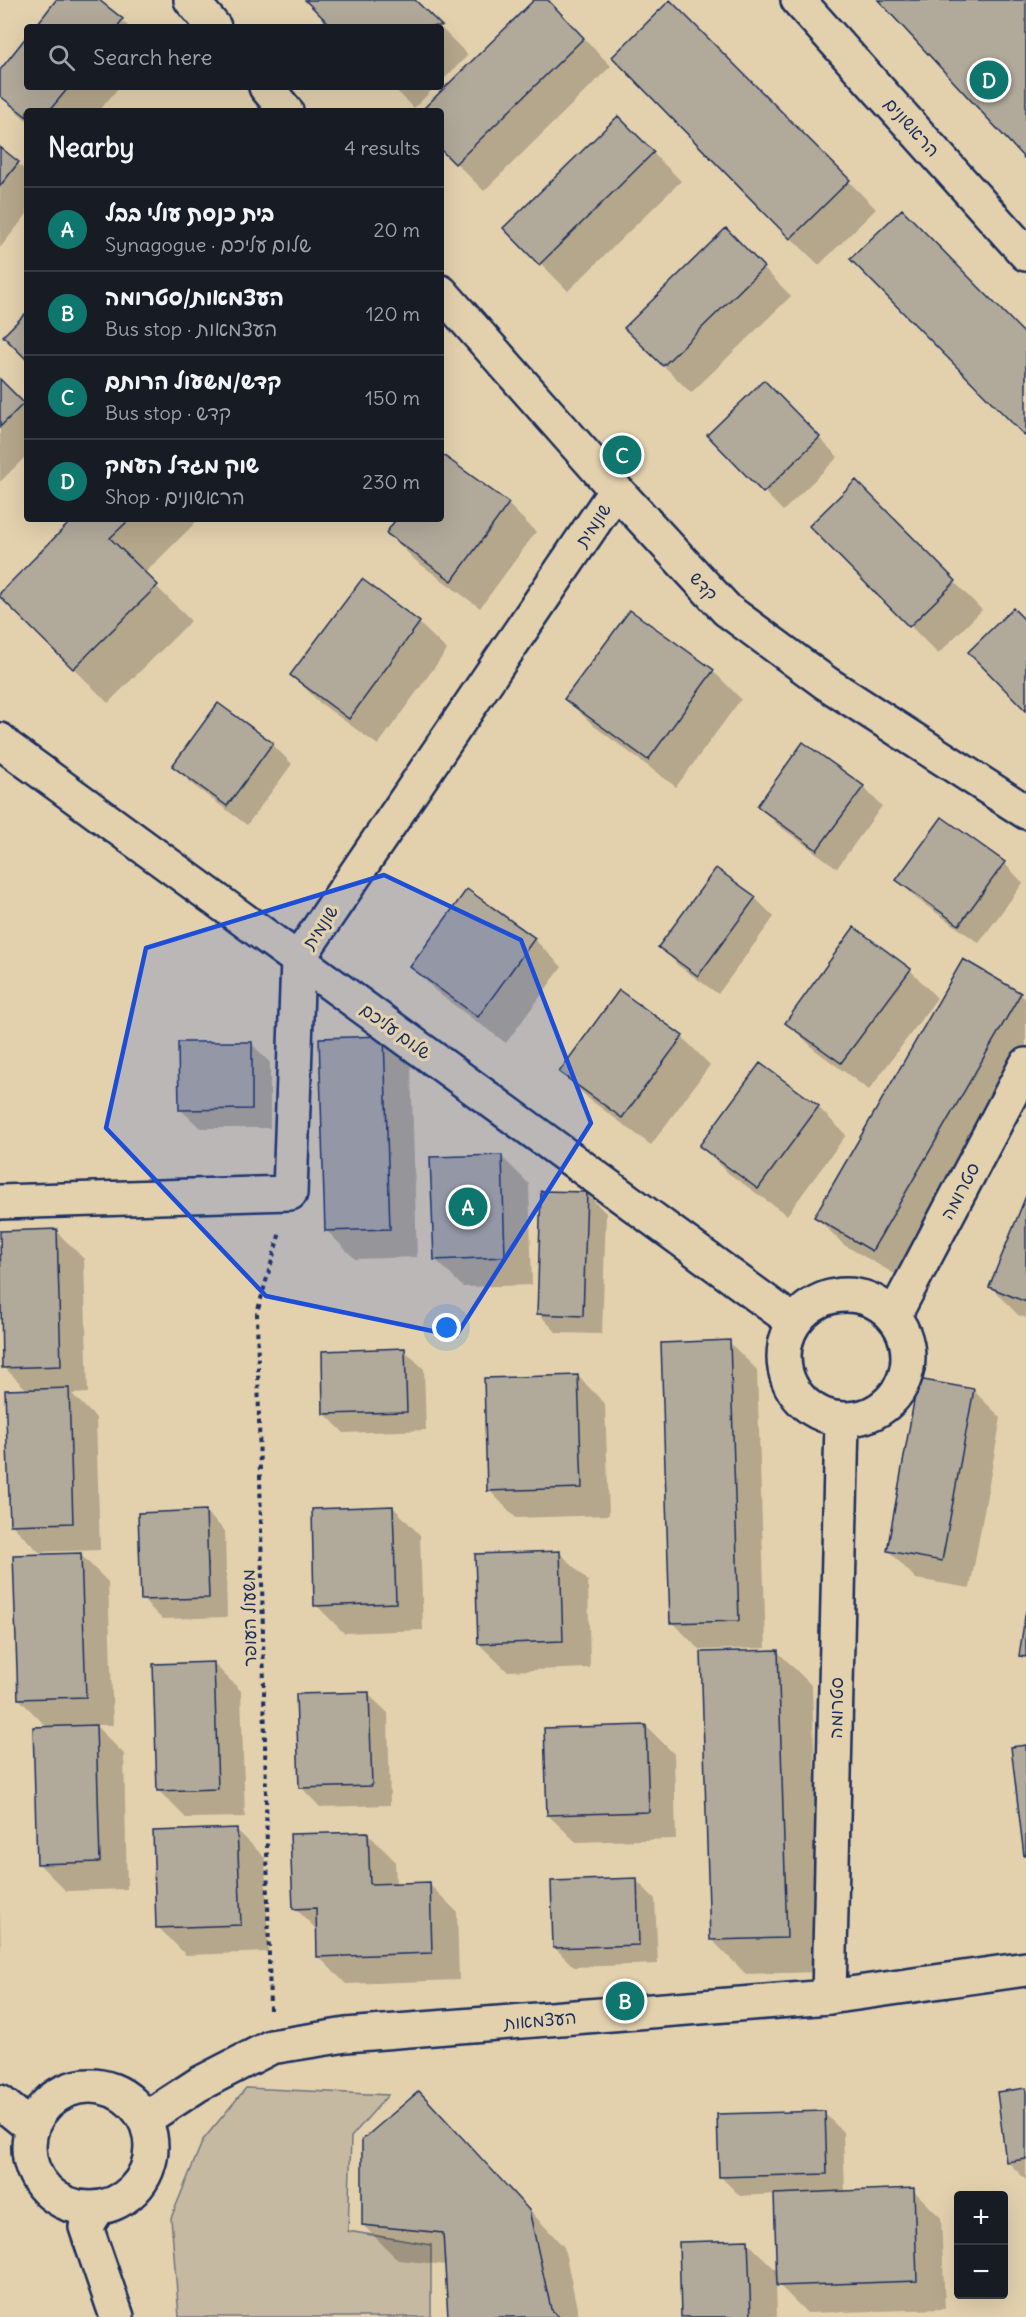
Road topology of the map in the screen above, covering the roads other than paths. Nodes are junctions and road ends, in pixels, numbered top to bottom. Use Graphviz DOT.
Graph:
graph roads {
  1 [pos="191,0"];
  2 [pos="798,0"];
  3 [pos="211,24"];
  4 [pos="268,90"];
  5 [pos="284,108"];
  6 [pos="1026,254"];
  7 [pos="444,295"];
  8 [pos="616,490"];
  9 [pos="0,740"];
  10 [pos="1026,812"];
  11 [pos="298,959"];
  12 [pos="1026,1065"];
  13 [pos="0,1202"];
  14 [pos="894,1316"];
  15 [pos="794,1322"];
  16 [pos="842,1419"];
  17 [pos="1026,1969"];
  18 [pos="829,1997"];
  19 [pos="0,2102"];
  20 [pos="145,2119"];
  21 [pos="31,2127"];
  22 [pos="98,2208"];
  23 [pos="117,2317"];
  1 -- 3 [label="street"];
  2 -- 6 [label="street, הראשונים"];
  4 -- 5 [label="street"];
  7 -- 8 [label="street, קדש"];
  8 -- 10 [label="street, קדש"];
  8 -- 11 [label="street, שונמית"];
  9 -- 11 [label="street, שלום עליכם"];
  11 -- 13 [label="street, שונמית"];
  11 -- 15 [label="street, שלום עליכם"];
  12 -- 14 [label="street, סטרומה"];
  14 -- 15 [label="street"];
  14 -- 16 [label="street"];
  15 -- 16 [label="street"];
  16 -- 18 [label="street, סטרומה"];
  17 -- 18 [label="street, העצמאות"];
  18 -- 20 [label="street, העצמאות"];
  19 -- 21 [label="street"];
  20 -- 21 [label="street"];
  20 -- 22 [label="street"];
  21 -- 22 [label="street"];
  22 -- 23 [label="street"];
}
